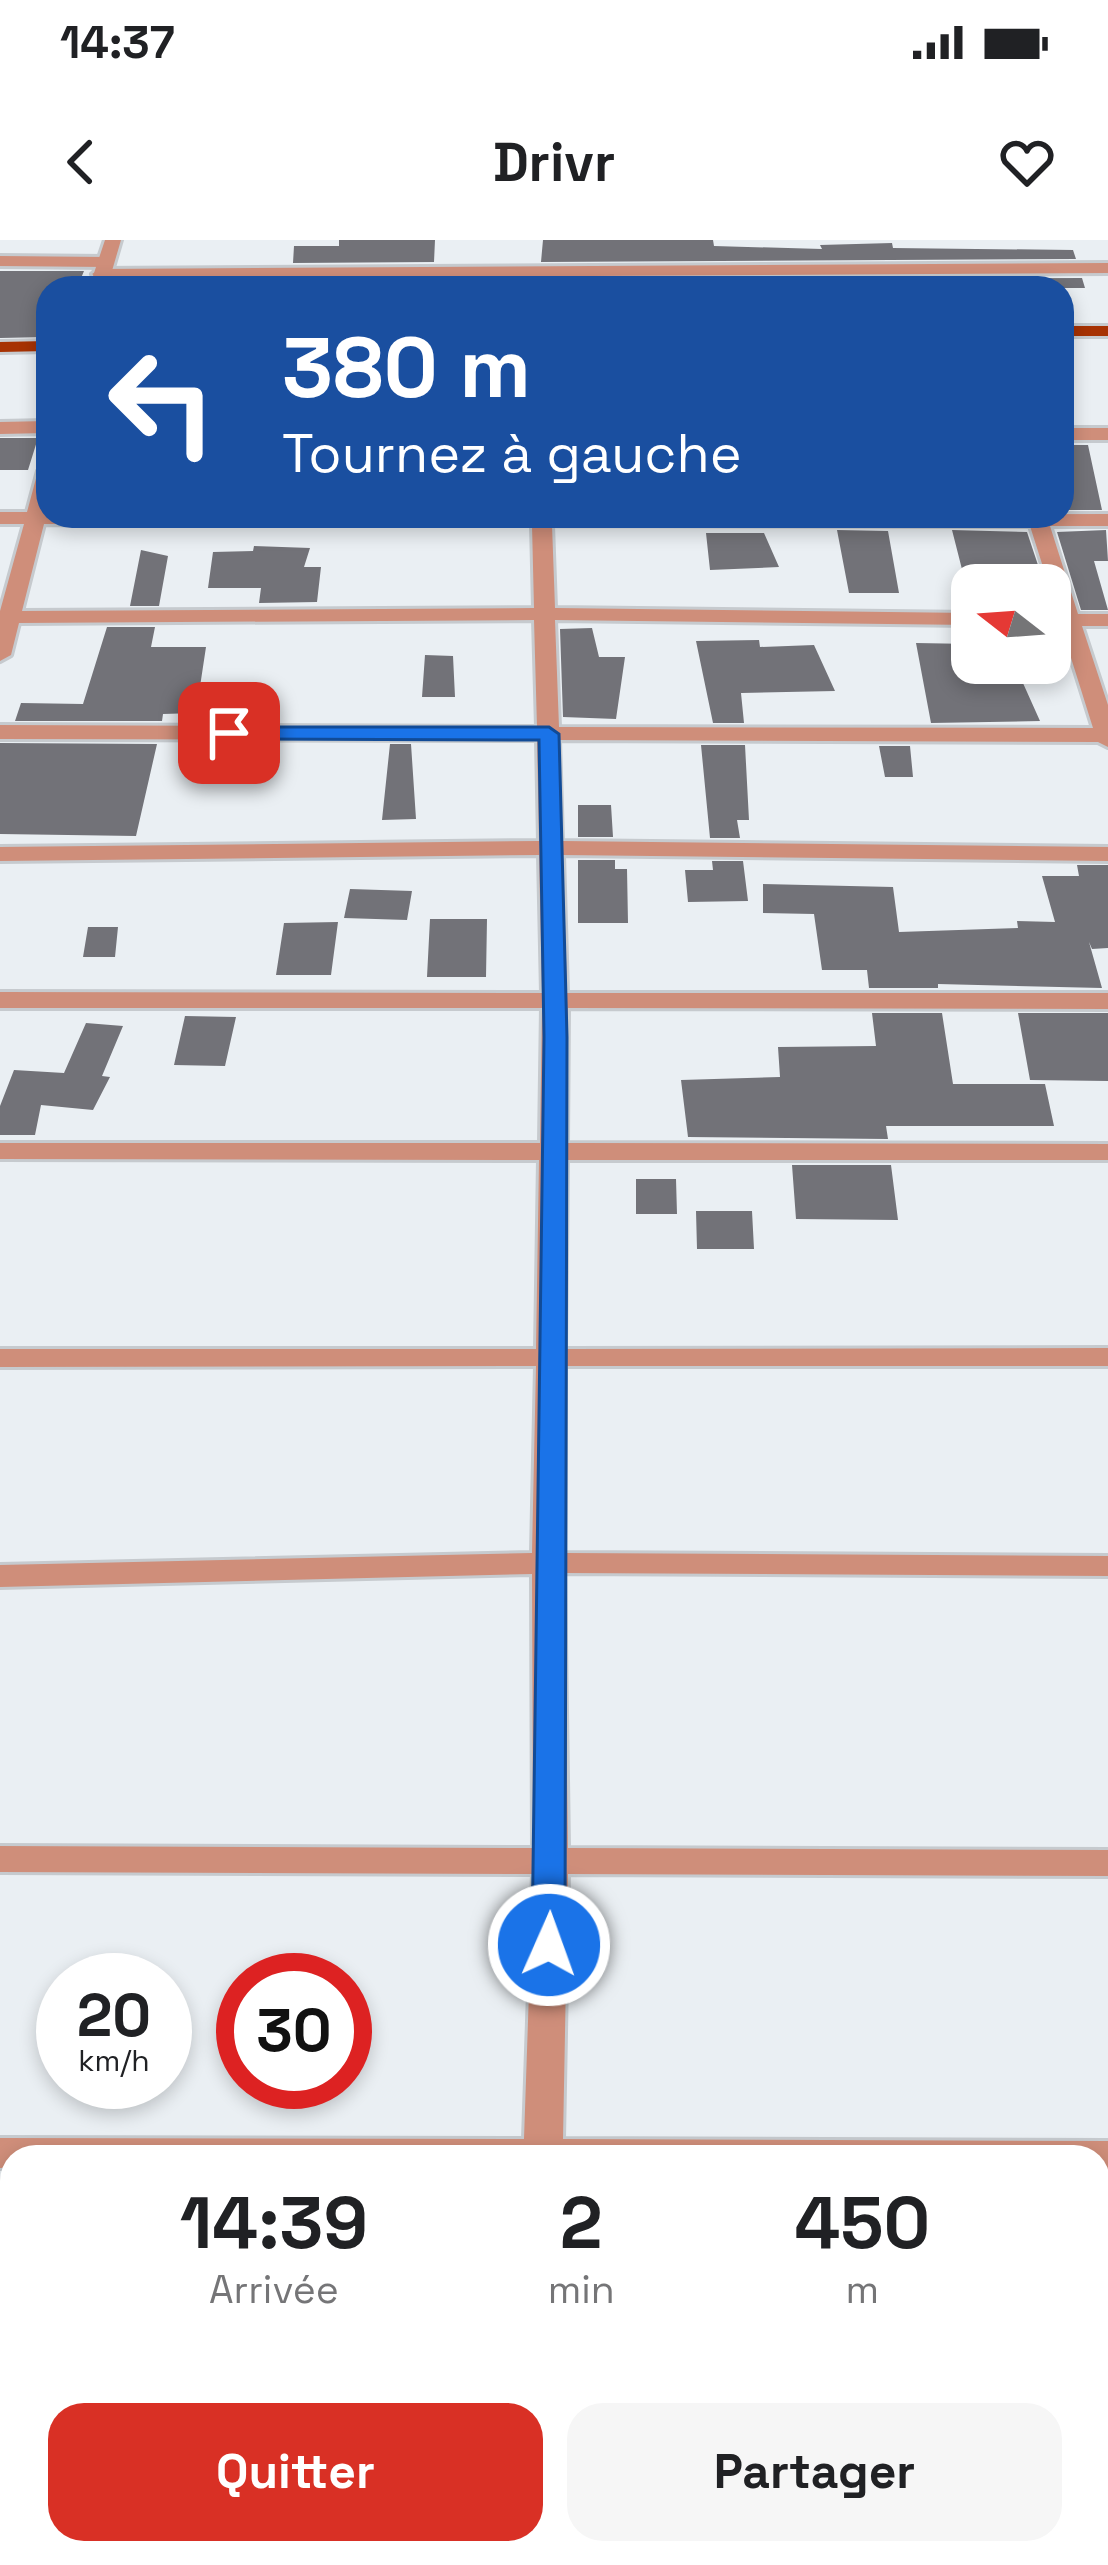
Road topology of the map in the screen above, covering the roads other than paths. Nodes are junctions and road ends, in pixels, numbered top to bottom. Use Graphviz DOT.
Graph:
graph roads {
  1 [pos="113,240"];
  2 [pos="0,261"];
  3 [pos="954,262"];
  4 [pos="1108,268"];
  5 [pos="524,272"];
  6 [pos="102,275"];
  7 [pos="958,276"];
  8 [pos="1074,331"];
  9 [pos="1108,331"];
  10 [pos="36,346"];
  11 [pos="0,347"];
  12 [pos="36,427"];
  13 [pos="0,428"];
  14 [pos="1074,434"];
  15 [pos="1108,434"];
  16 [pos="36,515"];
  17 [pos="0,518"];
  18 [pos="35,519"];
  19 [pos="1074,519"];
  20 [pos="1108,520"];
  21 [pos="542,528"];
  22 [pos="1040,528"];
  23 [pos="1047,564"];
  24 [pos="544,614"];
  25 [pos="6,618"];
  26 [pos="951,619"];
  27 [pos="1071,620"];
  28 [pos="1108,620"];
  29 [pos="1071,651"];
  30 [pos="0,655"];
  31 [pos="0,732"];
  32 [pos="549,734"];
  33 [pos="1107,737"];
  34 [pos="550,848"];
  35 [pos="0,854"];
  36 [pos="1108,854"];
  37 [pos="0,1000"];
  38 [pos="555,1000"];
  39 [pos="1108,1001"];
  40 [pos="555,1148"];
  41 [pos="0,1151"];
  42 [pos="1108,1152"];
  43 [pos="1108,1357"];
  44 [pos="0,1358"];
  45 [pos="552,1358"];
  46 [pos="548,1563"];
  47 [pos="1108,1566"];
  48 [pos="0,1576"];
  49 [pos="0,1859"];
  50 [pos="551,1861"];
  51 [pos="1108,1862"];
  52 [pos="543,2145"];
  1 -- 6 [label="street"];
  2 -- 6 [label="street"];
  3 -- 4 [label="street"];
  3 -- 5 [label="street"];
  3 -- 7 [label="street"];
  5 -- 6 [label="street"];
  8 -- 9 [label="main road"];
  10 -- 11 [label="main road"];
  12 -- 13 [label="street"];
  14 -- 15 [label="street"];
  16 -- 18 [label="street"];
  17 -- 18 [label="street"];
  18 -- 25 [label="street"];
  19 -- 20 [label="street"];
  21 -- 24 [label="street"];
  22 -- 23 [label="street"];
  24 -- 25 [label="street"];
  24 -- 26 [label="street"];
  24 -- 32 [label="street"];
  25 -- 30 [label="street"];
  27 -- 28 [label="street"];
  29 -- 33 [label="street"];
  31 -- 32 [label="street"];
  32 -- 33 [label="street"];
  32 -- 34 [label="street"];
  34 -- 35 [label="street"];
  34 -- 36 [label="street"];
  34 -- 38 [label="street"];
  37 -- 38 [label="street"];
  38 -- 39 [label="street"];
  38 -- 40 [label="street"];
  40 -- 41 [label="street"];
  40 -- 42 [label="street"];
  40 -- 45 [label="street"];
  43 -- 45 [label="street"];
  44 -- 45 [label="street"];
  45 -- 46 [label="street"];
  46 -- 47 [label="street"];
  46 -- 48 [label="street"];
  46 -- 50 [label="street"];
  49 -- 50 [label="street"];
  50 -- 51 [label="street"];
  50 -- 52 [label="street"];
}
